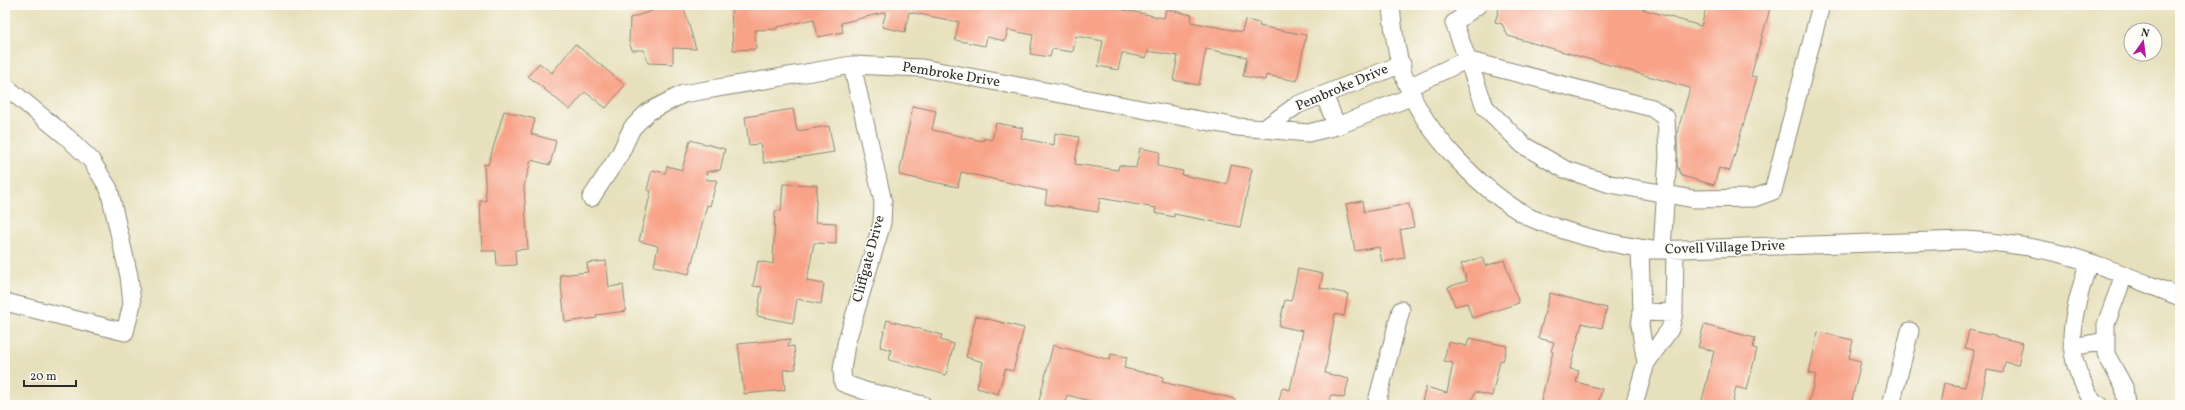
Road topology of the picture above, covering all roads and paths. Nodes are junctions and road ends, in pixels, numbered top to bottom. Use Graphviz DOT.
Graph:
graph roads {
  1 [pos="1391,5"];
  2 [pos="1478,5"];
  3 [pos="1821,5"];
  4 [pos="1466,60"];
  5 [pos="1402,64"];
  6 [pos="852,65"];
  7 [pos="5,86"];
  8 [pos="1411,91"];
  9 [pos="1324,95"];
  10 [pos="1337,126"];
  11 [pos="1264,129"];
  12 [pos="1664,195"];
  13 [pos="591,198"];
  14 [pos="1640,248"];
  15 [pos="1669,250"];
  16 [pos="2088,263"];
  17 [pos="2124,275"];
  18 [pos="2180,297"];
  19 [pos="5,302"];
  20 [pos="1401,310"];
  21 [pos="1642,312"];
  22 [pos="1674,312"];
  23 [pos="1910,331"];
  24 [pos="2106,341"];
  25 [pos="2072,347"];
  26 [pos="1646,363"];
  27 [pos="923,405"];
  28 [pos="1376,405"];
  29 [pos="1634,405"];
  30 [pos="1891,405"];
  31 [pos="2099,405"];
  32 [pos="2126,405"];
  1 -- 5 [label="street, Covell Village Drive"];
  2 -- 4 [label="street"];
  3 -- 12 [label="street"];
  4 -- 8 [label="street, Pembroke Drive"];
  4 -- 12 [label="street"];
  4 -- 12 [label="street"];
  5 -- 8 [label="street, Covell Village Drive"];
  5 -- 9 [label="street, Pembroke Drive"];
  6 -- 11 [label="street, Pembroke Drive"];
  6 -- 13 [label="street, Pembroke Drive"];
  6 -- 27 [label="street, Cliffgate Drive"];
  7 -- 19 [label="street"];
  8 -- 10 [label="street, Pembroke Drive"];
  8 -- 14 [label="street, Covell Village Drive"];
  9 -- 10 [label="street"];
  9 -- 11 [label="street, Pembroke Drive"];
  10 -- 11 [label="street, Pembroke Drive"];
  12 -- 15 [label="street"];
  14 -- 15 [label="street, Covell Village Drive"];
  14 -- 21 [label="street"];
  15 -- 16 [label="street, Covell Village Drive"];
  15 -- 22 [label="street"];
  16 -- 17 [label="street, Covell Village Drive"];
  16 -- 25 [label="street"];
  17 -- 18 [label="street, Covell Village Drive"];
  17 -- 24 [label="street"];
  20 -- 28 [label="street"];
  21 -- 22 [label="street"];
  21 -- 26 [label="street"];
  22 -- 26 [label="street"];
  23 -- 30 [label="street"];
  24 -- 25 [label="street"];
  24 -- 32 [label="street"];
  25 -- 31 [label="street"];
  26 -- 29 [label="street"];
}
